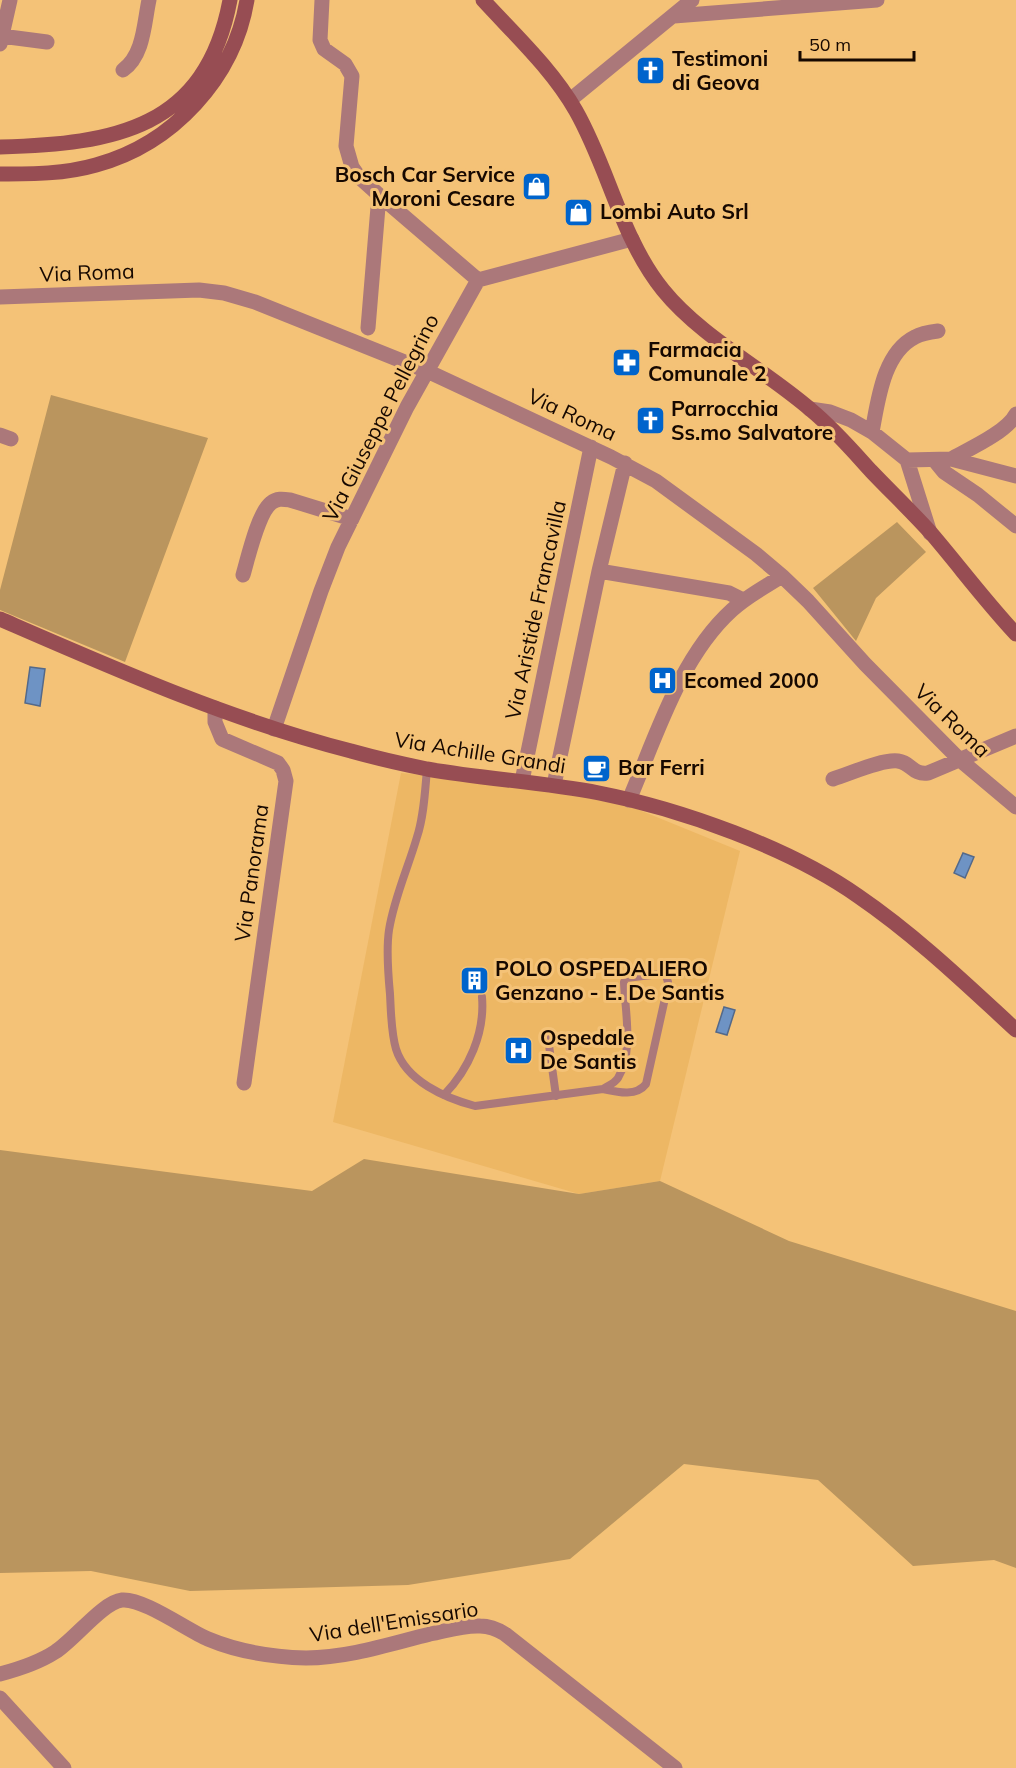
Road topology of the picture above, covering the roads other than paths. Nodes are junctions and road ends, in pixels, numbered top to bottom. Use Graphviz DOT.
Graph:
graph roads {
  1 [pos="10,0"];
  2 [pos="149,0"];
  3 [pos="230,0"];
  4 [pos="247,0"];
  5 [pos="322,0"];
  6 [pos="483,0"];
  7 [pos="692,0"];
  8 [pos="877,0"];
  9 [pos="674,16"];
  10 [pos="2,20"];
  11 [pos="1,40"];
  12 [pos="47,42"];
  13 [pos="123,70"];
  14 [pos="570,100"];
  15 [pos="0,147"];
  16 [pos="0,174"];
  17 [pos="379,195"];
  18 [pos="632,239"];
  19 [pos="478,280"];
  20 [pos="0,297"];
  21 [pos="368,328"];
  22 [pos="938,331"];
  23 [pos="427,371"];
  24 [pos="810,409"];
  25 [pos="1016,414"];
  26 [pos="872,432"];
  27 [pos="591,447"];
  28 [pos="951,459"];
  29 [pos="907,460"];
  30 [pos="935,461"];
  31 [pos="625,463"];
  32 [pos="1016,476"];
  33 [pos="352,519"];
  34 [pos="1016,526"];
  35 [pos="930,533"];
  36 [pos="599,571"];
  37 [pos="243,575"];
  38 [pos="782,576"];
  39 [pos="743,600"];
  40 [pos="0,619"];
  41 [pos="1016,634"];
  42 [pos="216,708"];
  43 [pos="274,729"];
  44 [pos="1016,736"];
  45 [pos="960,760"];
  46 [pos="427,769"];
  47 [pos="833,779"];
  48 [pos="522,781"];
  49 [pos="554,785"];
  50 [pos="629,800"];
  51 [pos="1016,807"];
  52 [pos="482,997"];
  53 [pos="1016,1030"];
  54 [pos="548,1038"];
  55 [pos="244,1083"];
  56 [pos="603,1089"];
  57 [pos="444,1095"];
  58 [pos="556,1096"];
  59 [pos="0,1674"];
  60 [pos="0,1698"];
  61 [pos="64,1768"];
  62 [pos="675,1768"];
  1 -- 10 [label="street"];
  2 -- 13 [label="street"];
  3 -- 15 [label="street"];
  4 -- 16 [label="street"];
  5 -- 17 [label="street"];
  6 -- 14 [label="street"];
  7 -- 9 [label="street"];
  8 -- 9 [label="street"];
  9 -- 14 [label="street"];
  10 -- 11 [label="street"];
  11 -- 12 [label="street"];
  14 -- 18 [label="street"];
  17 -- 19 [label="street"];
  17 -- 21 [label="street"];
  18 -- 19 [label="street"];
  18 -- 24 [label="street"];
  19 -- 23 [label="street, Via Giuseppe Pellegrino"];
  20 -- 23 [label="street, Via Roma"];
  22 -- 26 [label="street"];
  23 -- 27 [label="street, Via Roma"];
  23 -- 33 [label="street, Via Giuseppe Pellegrino"];
  24 -- 26 [label="street"];
  24 -- 35 [label="street"];
  25 -- 28 [label="street"];
  26 -- 29 [label="street"];
  27 -- 31 [label="street, Via Roma"];
  27 -- 48 [label="street, Via Aristide Francavilla"];
  28 -- 30 [label="street"];
  28 -- 32 [label="street"];
  29 -- 30 [label="street"];
  29 -- 35 [label="street"];
  30 -- 34 [label="street"];
  31 -- 36 [label="street"];
  31 -- 38 [label="street, Via Roma"];
  33 -- 37 [label="street"];
  33 -- 43 [label="street, Via Giuseppe Pellegrino"];
  35 -- 41 [label="street"];
  36 -- 39 [label="street"];
  36 -- 49 [label="street"];
  38 -- 39 [label="street"];
  38 -- 45 [label="street, Via Roma"];
  39 -- 50 [label="street"];
  40 -- 42 [label="street, Via Achille Grandi"];
  42 -- 43 [label="street, Via Achille Grandi"];
  42 -- 55 [label="street, Via Panorama"];
  43 -- 46 [label="street, Via Achille Grandi"];
  44 -- 45 [label="street"];
  45 -- 47 [label="street"];
  45 -- 51 [label="street, Via Roma"];
  46 -- 48 [label="street, Via Achille Grandi"];
  46 -- 57 [label="lane"];
  48 -- 49 [label="street, Via Achille Grandi"];
  49 -- 50 [label="street, Via Achille Grandi"];
  50 -- 53 [label="street, Via Achille Grandi"];
  52 -- 57 [label="lane"];
  54 -- 58 [label="lane"];
  56 -- 56 [label="lane"];
  56 -- 58 [label="lane"];
  57 -- 58 [label="lane"];
  59 -- 62 [label="street, Via dell'Emissario"];
  60 -- 61 [label="street"];
}
